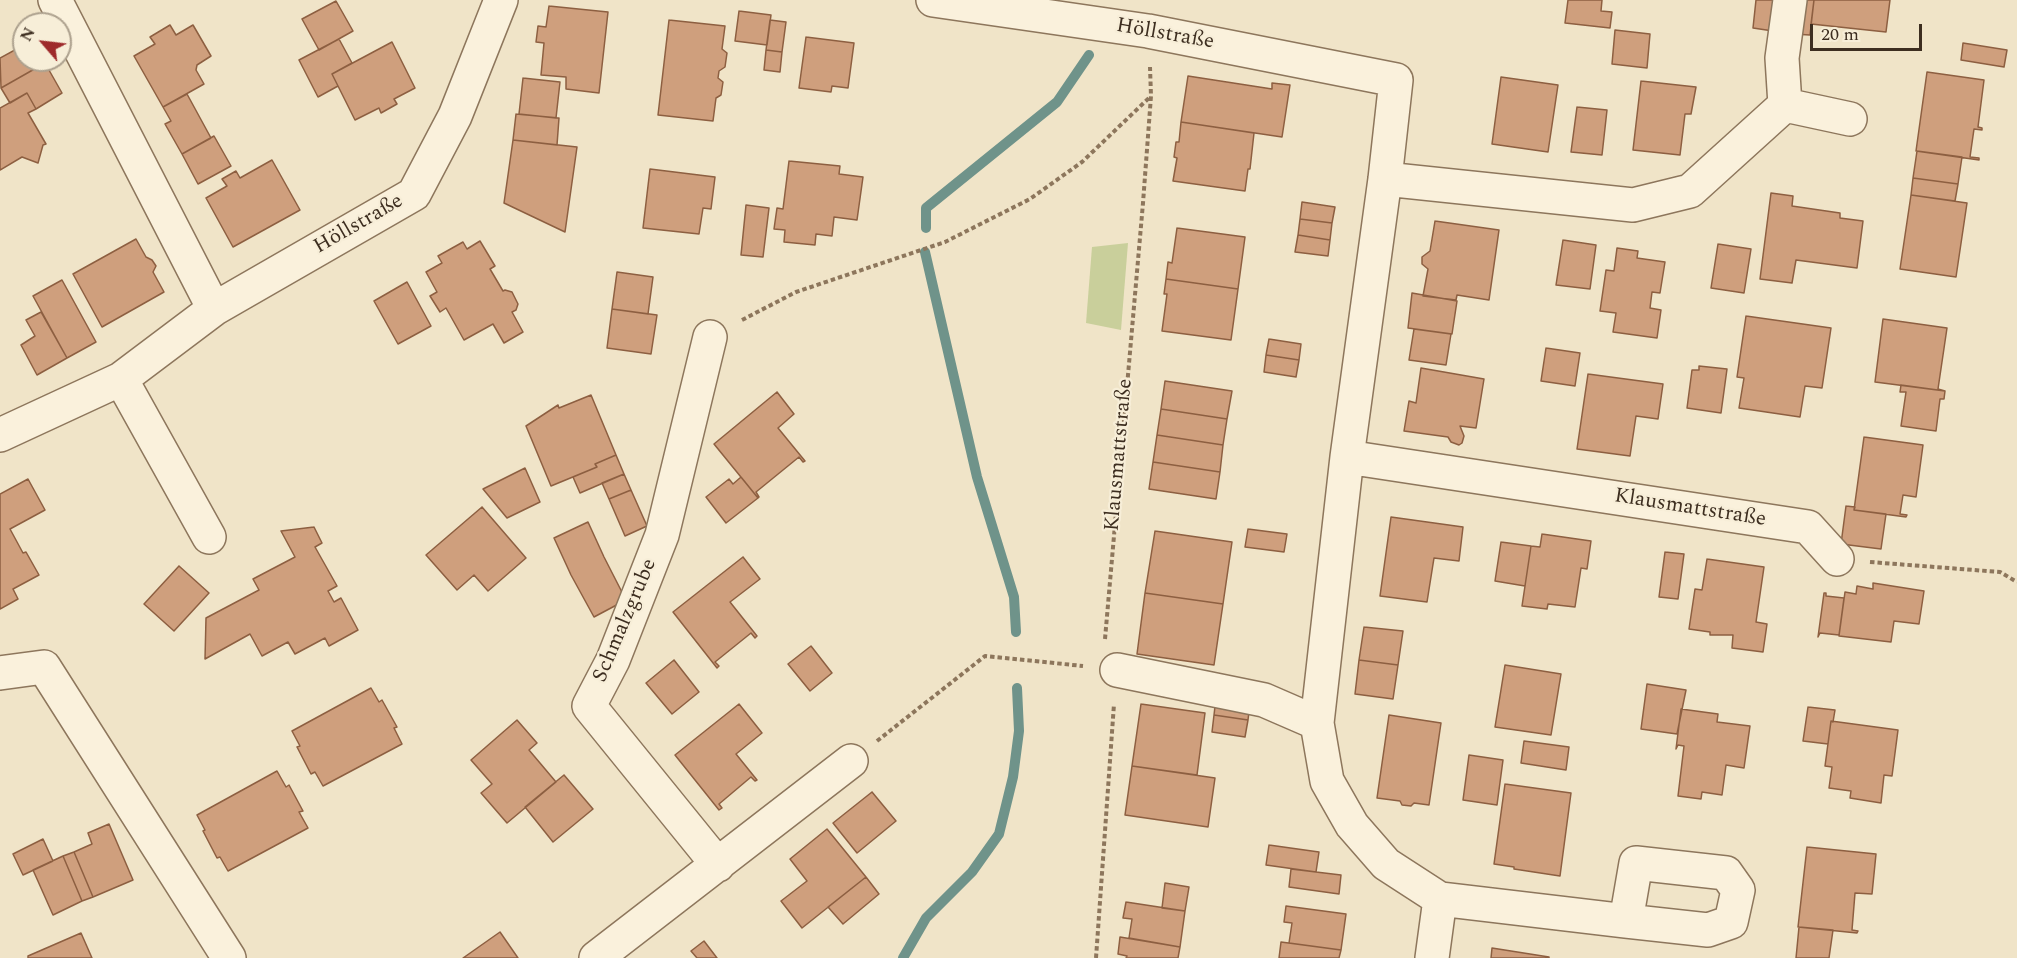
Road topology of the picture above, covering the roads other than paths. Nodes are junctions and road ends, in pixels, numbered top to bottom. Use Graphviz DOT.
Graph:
graph roads {
  1 [pos="55,0"];
  2 [pos="501,0"];
  3 [pos="933,0"];
  4 [pos="1790,0"];
  5 [pos="1785,105"];
  6 [pos="1850,119"];
  7 [pos="1385,179"];
  8 [pos="214,309"];
  9 [pos="710,337"];
  10 [pos="121,379"];
  11 [pos="0,435"];
  12 [pos="1347,457"];
  13 [pos="209,537"];
  14 [pos="1837,559"];
  15 [pos="1116,670"];
  16 [pos="0,674"];
  17 [pos="1317,723"];
  18 [pos="851,761"];
  19 [pos="718,865"];
  20 [pos="1440,899"];
  21 [pos="1626,921"];
  22 [pos="229,958"];
  23 [pos="596,958"];
  24 [pos="1432,958"];
  1 -- 8 [label="street"];
  2 -- 8 [label="street, Höllstraße"];
  3 -- 7 [label="street, Höllstraße"];
  4 -- 5 [label="street"];
  5 -- 6 [label="street"];
  5 -- 7 [label="street"];
  7 -- 12 [label="street"];
  8 -- 10 [label="street, Höllstraße"];
  9 -- 19 [label="street, Schmalzgrube"];
  10 -- 11 [label="street, Höllstraße"];
  10 -- 13 [label="street"];
  12 -- 14 [label="street, Klausmattstraße"];
  12 -- 17 [label="street"];
  15 -- 17 [label="street"];
  16 -- 22 [label="street"];
  17 -- 20 [label="street"];
  18 -- 19 [label="street"];
  19 -- 23 [label="street"];
  20 -- 21 [label="street"];
  20 -- 24 [label="street"];
}
